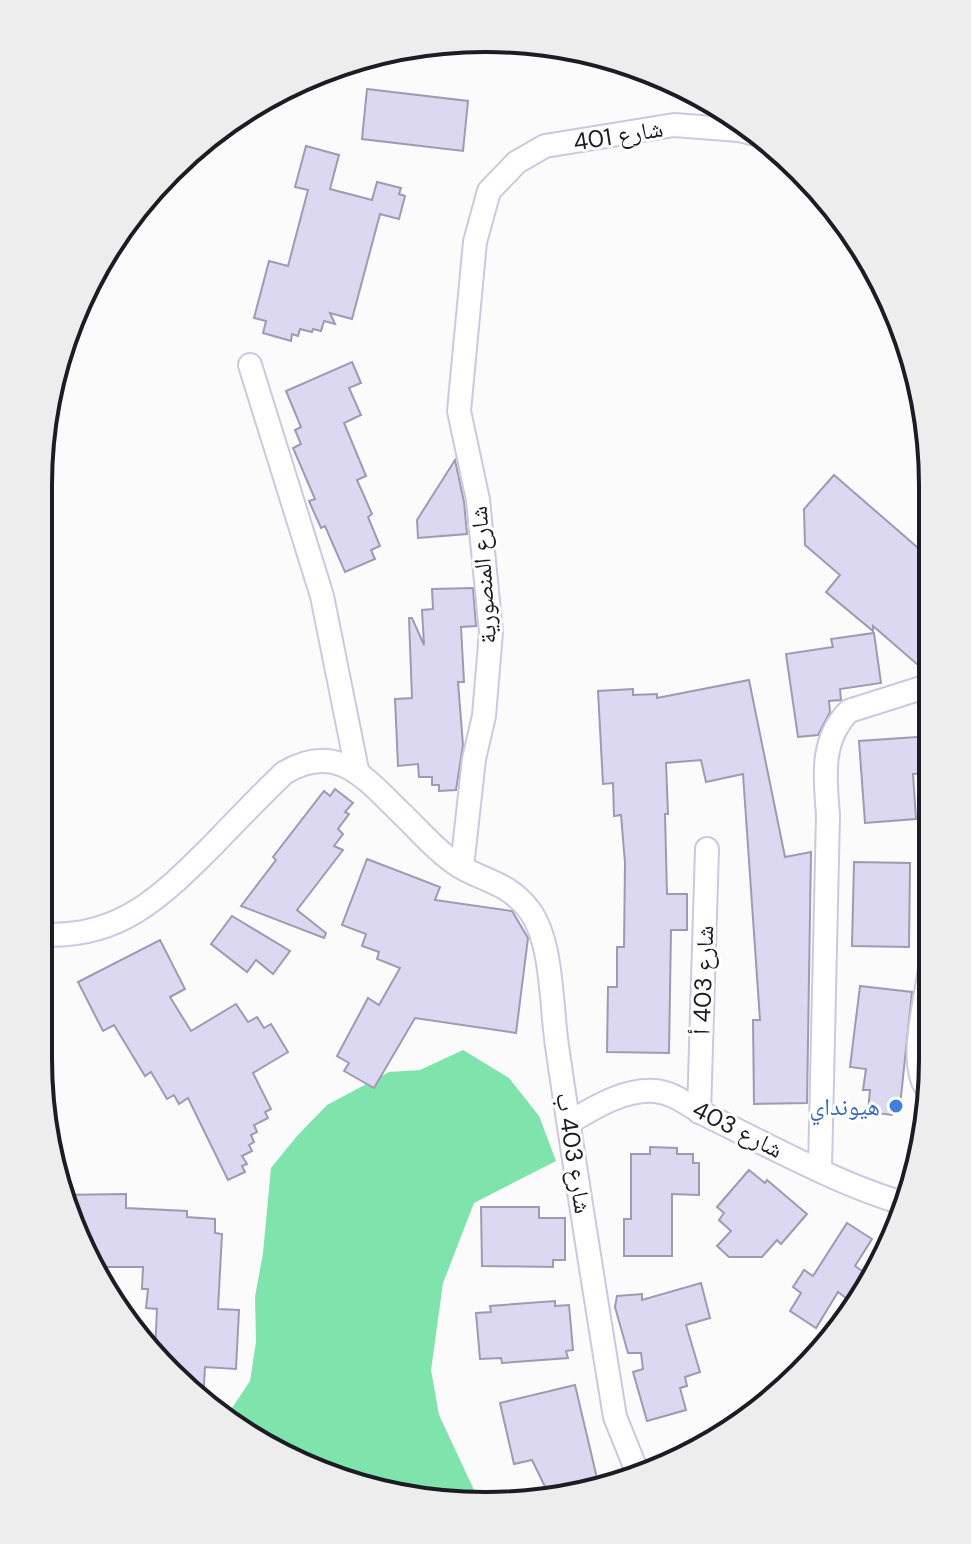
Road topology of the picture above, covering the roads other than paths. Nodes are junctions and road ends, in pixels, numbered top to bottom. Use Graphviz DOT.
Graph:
graph roads {
  1 [pos="732,129"];
  2 [pos="489,191"];
  3 [pos="250,365"];
  4 [pos="919,689"];
  5 [pos="357,770"];
  6 [pos="707,849"];
  7 [pos="462,867"];
  8 [pos="52,935"];
  9 [pos="699,1112"];
  10 [pos="570,1122"];
  11 [pos="820,1169"];
  12 [pos="895,1200"];
  13 [pos="635,1465"];
  1 -- 2 [label="street, شارع 401"];
  2 -- 7 [label="street, شارع المنصورية"];
  3 -- 5 [label="street"];
  4 -- 11 [label="street"];
  5 -- 7 [label="street"];
  5 -- 8 [label="street"];
  6 -- 9 [label="street, شارع 403 أ"];
  7 -- 10 [label="street, شارع 403 ب"];
  9 -- 10 [label="street, شارع 403"];
  9 -- 11 [label="street, شارع 403"];
  10 -- 13 [label="street, شارع 403 ب"];
  11 -- 12 [label="street, شارع 403"];
}
